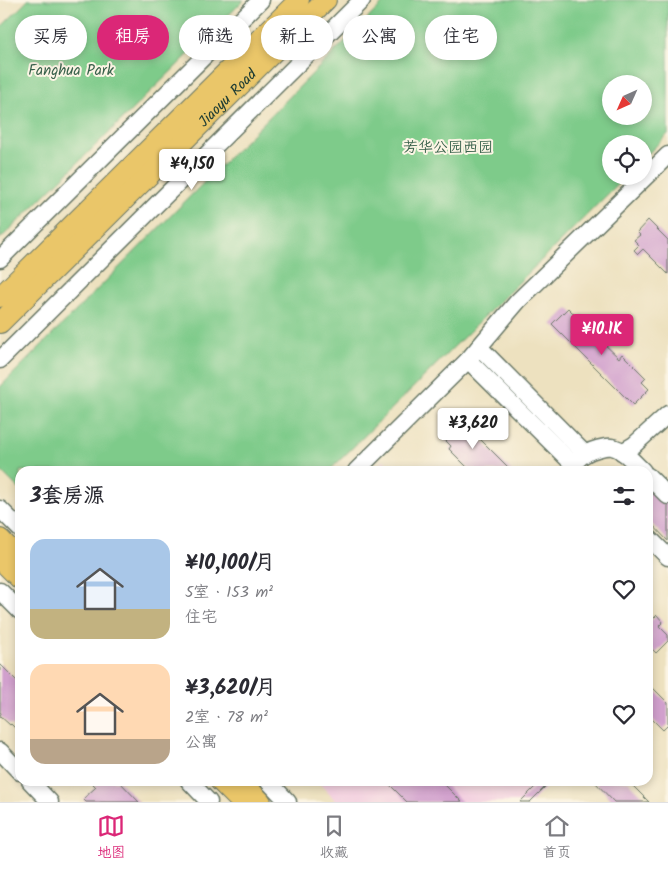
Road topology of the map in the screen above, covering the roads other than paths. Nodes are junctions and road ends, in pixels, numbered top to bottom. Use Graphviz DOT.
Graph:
graph roads {
  1 [pos="260,0"];
  2 [pos="299,0"];
  3 [pos="326,0"];
  4 [pos="362,0"];
  5 [pos="668,155"];
  6 [pos="0,259"];
  7 [pos="0,296"];
  8 [pos="0,323"];
  9 [pos="479,347"];
  10 [pos="0,360"];
  11 [pos="468,360"];
  12 [pos="668,414"];
  13 [pos="622,452"];
  14 [pos="575,463"];
  15 [pos="361,466"];
  16 [pos="637,466"];
  17 [pos="653,481"];
  18 [pos="668,496"];
  19 [pos="0,509"];
  20 [pos="15,524"];
  21 [pos="0,538"];
  22 [pos="653,542"];
  23 [pos="15,554"];
  24 [pos="668,557"];
  25 [pos="0,559"];
  26 [pos="15,574"];
  27 [pos="0,591"];
  28 [pos="15,606"];
  29 [pos="0,752"];
  30 [pos="15,767"];
  31 [pos="34,786"];
  32 [pos="194,786"];
  33 [pos="225,786"];
  34 [pos="246,786"];
  35 [pos="273,786"];
  36 [pos="46,800"];
  37 [pos="210,802"];
  38 [pos="241,802"];
  39 [pos="261,802"];
  40 [pos="288,802"];
  1 -- 6 [label="street"];
  2 -- 7 [label="main road, Jiaoyu Road"];
  3 -- 8 [label="main road, Jiaoyu Road"];
  4 -- 10 [label="street"];
  5 -- 9 [label="street"];
  9 -- 11 [label="street"];
  9 -- 14 [label="street"];
  11 -- 14 [label="street"];
  11 -- 15 [label="street"];
  12 -- 13 [label="street"];
  13 -- 14 [label="street"];
  13 -- 16 [label="street"];
  17 -- 18 [label="street"];
  19 -- 20 [label="street"];
  21 -- 23 [label="main road"];
  22 -- 24 [label="street"];
  25 -- 26 [label="main road"];
  27 -- 28 [label="street"];
  29 -- 30 [label="street"];
  31 -- 36 [label="street"];
  32 -- 37 [label="street"];
  33 -- 38 [label="main road"];
  34 -- 39 [label="main road"];
  35 -- 40 [label="street"];
}
